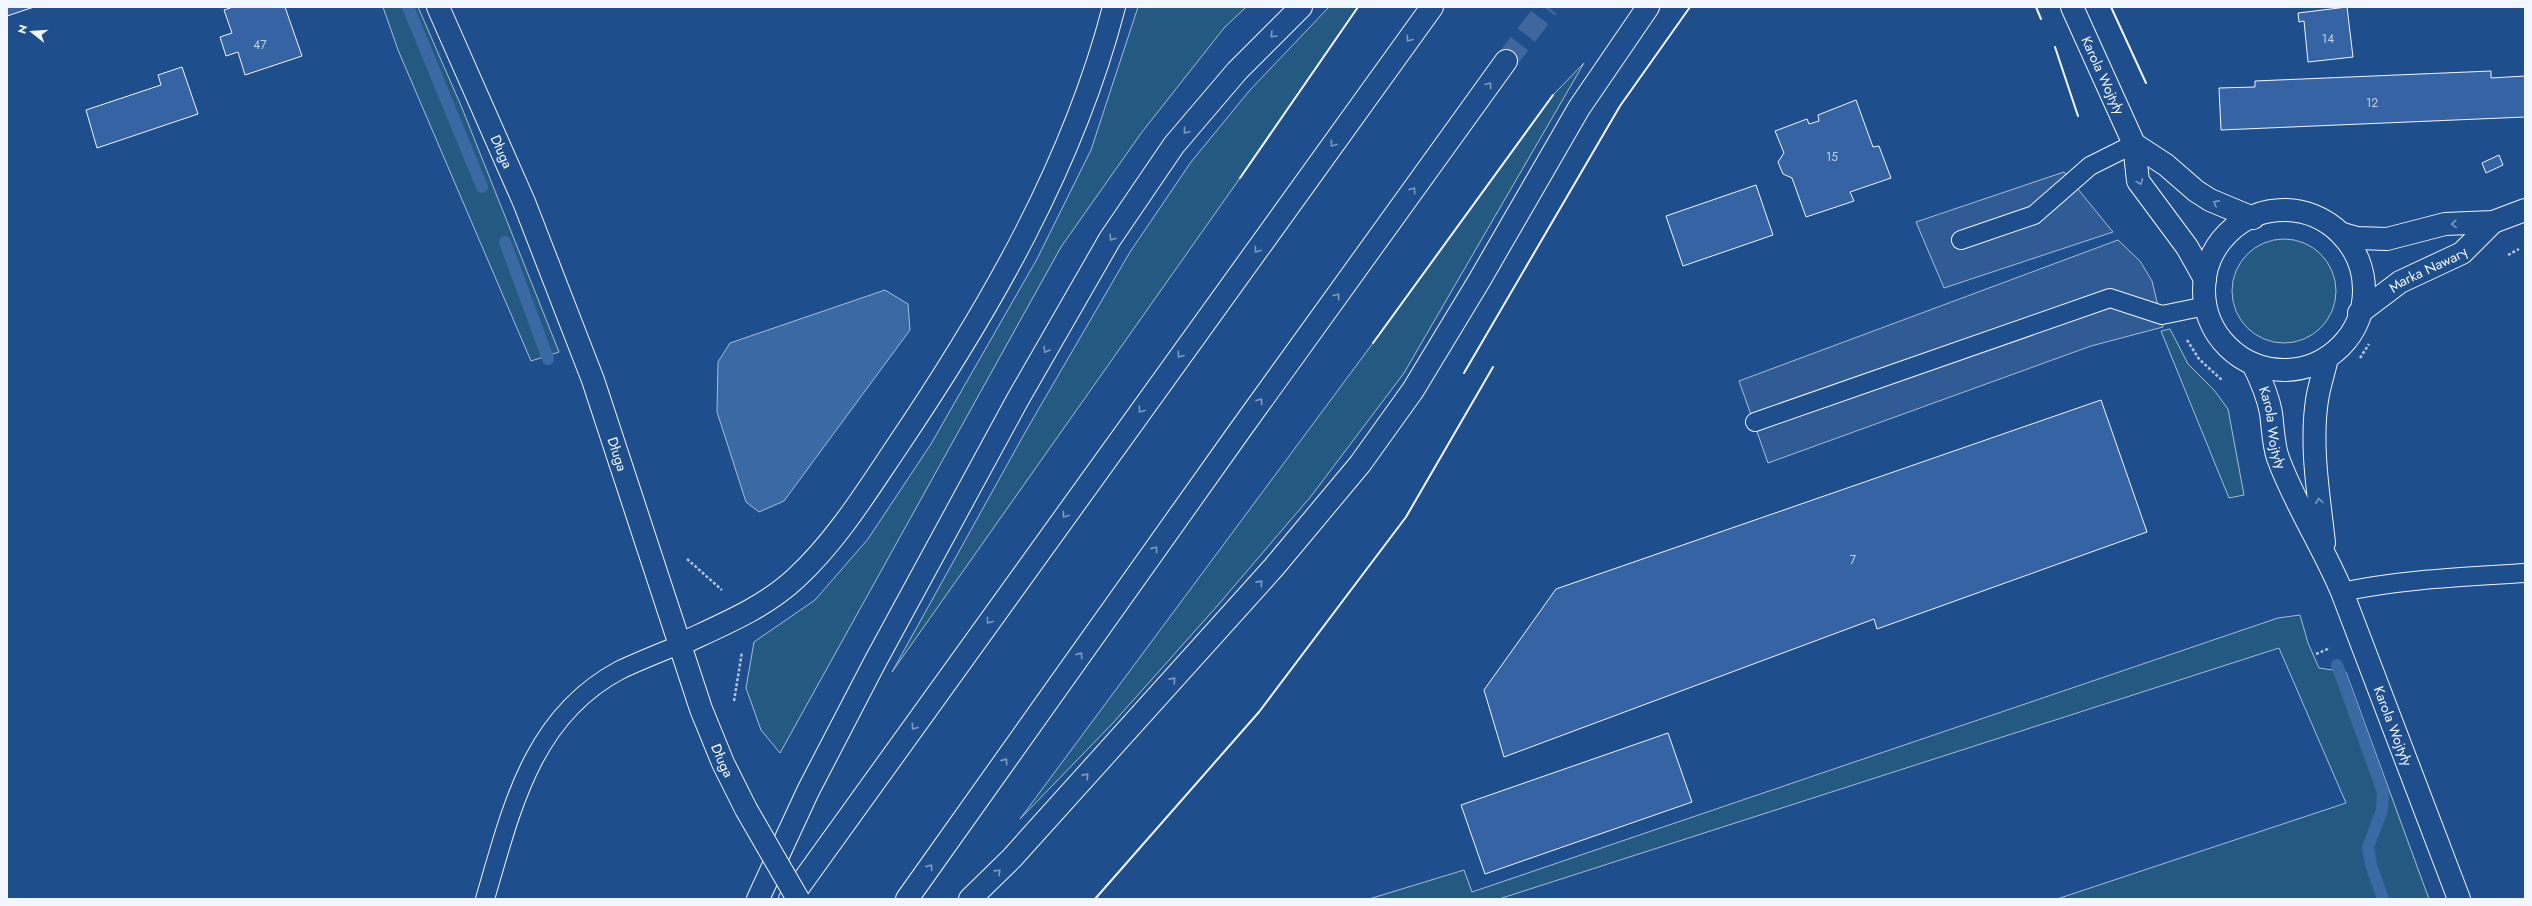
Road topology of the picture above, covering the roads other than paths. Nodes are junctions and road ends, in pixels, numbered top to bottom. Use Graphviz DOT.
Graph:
graph roads {
  1 [pos="438,7"];
  2 [pos="1114,7"];
  3 [pos="1301,7"];
  4 [pos="1432,7"];
  5 [pos="1648,7"];
  6 [pos="2072,7"];
  7 [pos="1506,61"];
  8 [pos="2134,144"];
  9 [pos="2525,210"];
  10 [pos="2253,218"];
  11 [pos="2493,222"];
  12 [pos="2343,234"];
  13 [pos="1961,240"];
  14 [pos="2205,279"];
  15 [pos="2206,306"];
  16 [pos="2359,313"];
  17 [pos="2327,358"];
  18 [pos="2253,364"];
  19 [pos="1755,422"];
  20 [pos="2326,554"];
  21 [pos="2525,573"];
  22 [pos="2342,592"];
  23 [pos="679,645"];
  24 [pos="485,899"];
  25 [pos="758,899"];
  26 [pos="790,899"];
  27 [pos="798,899"];
  28 [pos="907,899"];
  29 [pos="970,899"];
  30 [pos="2459,899"];
  1 -- 23 [label="main road, Długa"];
  2 -- 23 [label="main road"];
  3 -- 25 [label="main road, one-way"];
  4 -- 26 [label="main road, one-way"];
  29 -- 5 [label="main road, one-way"];
  6 -- 8 [label="main road, Karola Wojtyły"];
  28 -- 7 [label="main road, one-way"];
  10 -- 8 [label="main road, one-way"];
  8 -- 13 [label="lane"];
  8 -- 14 [label="main road, Karola Wojtyły, one-way"];
  9 -- 11 [label="main road, Marka Nawary"];
  10 -- 12 [label="main road"];
  10 -- 14 [label="main road"];
  11 -- 12 [label="main road, Marka Nawary, one-way"];
  11 -- 16 [label="main road, Marka Nawary"];
  12 -- 16 [label="main road"];
  14 -- 15 [label="main road"];
  15 -- 18 [label="main road"];
  15 -- 19 [label="lane"];
  16 -- 17 [label="main road"];
  17 -- 18 [label="main road"];
  20 -- 17 [label="main road, Karola Wojtyły, one-way"];
  18 -- 20 [label="main road, Karola Wojtyły"];
  20 -- 22 [label="main road, Karola Wojtyły"];
  21 -- 22 [label="lane"];
  22 -- 30 [label="main road, Karola Wojtyły"];
  23 -- 24 [label="lane"];
  23 -- 27 [label="main road, Długa, bridge"];
}
